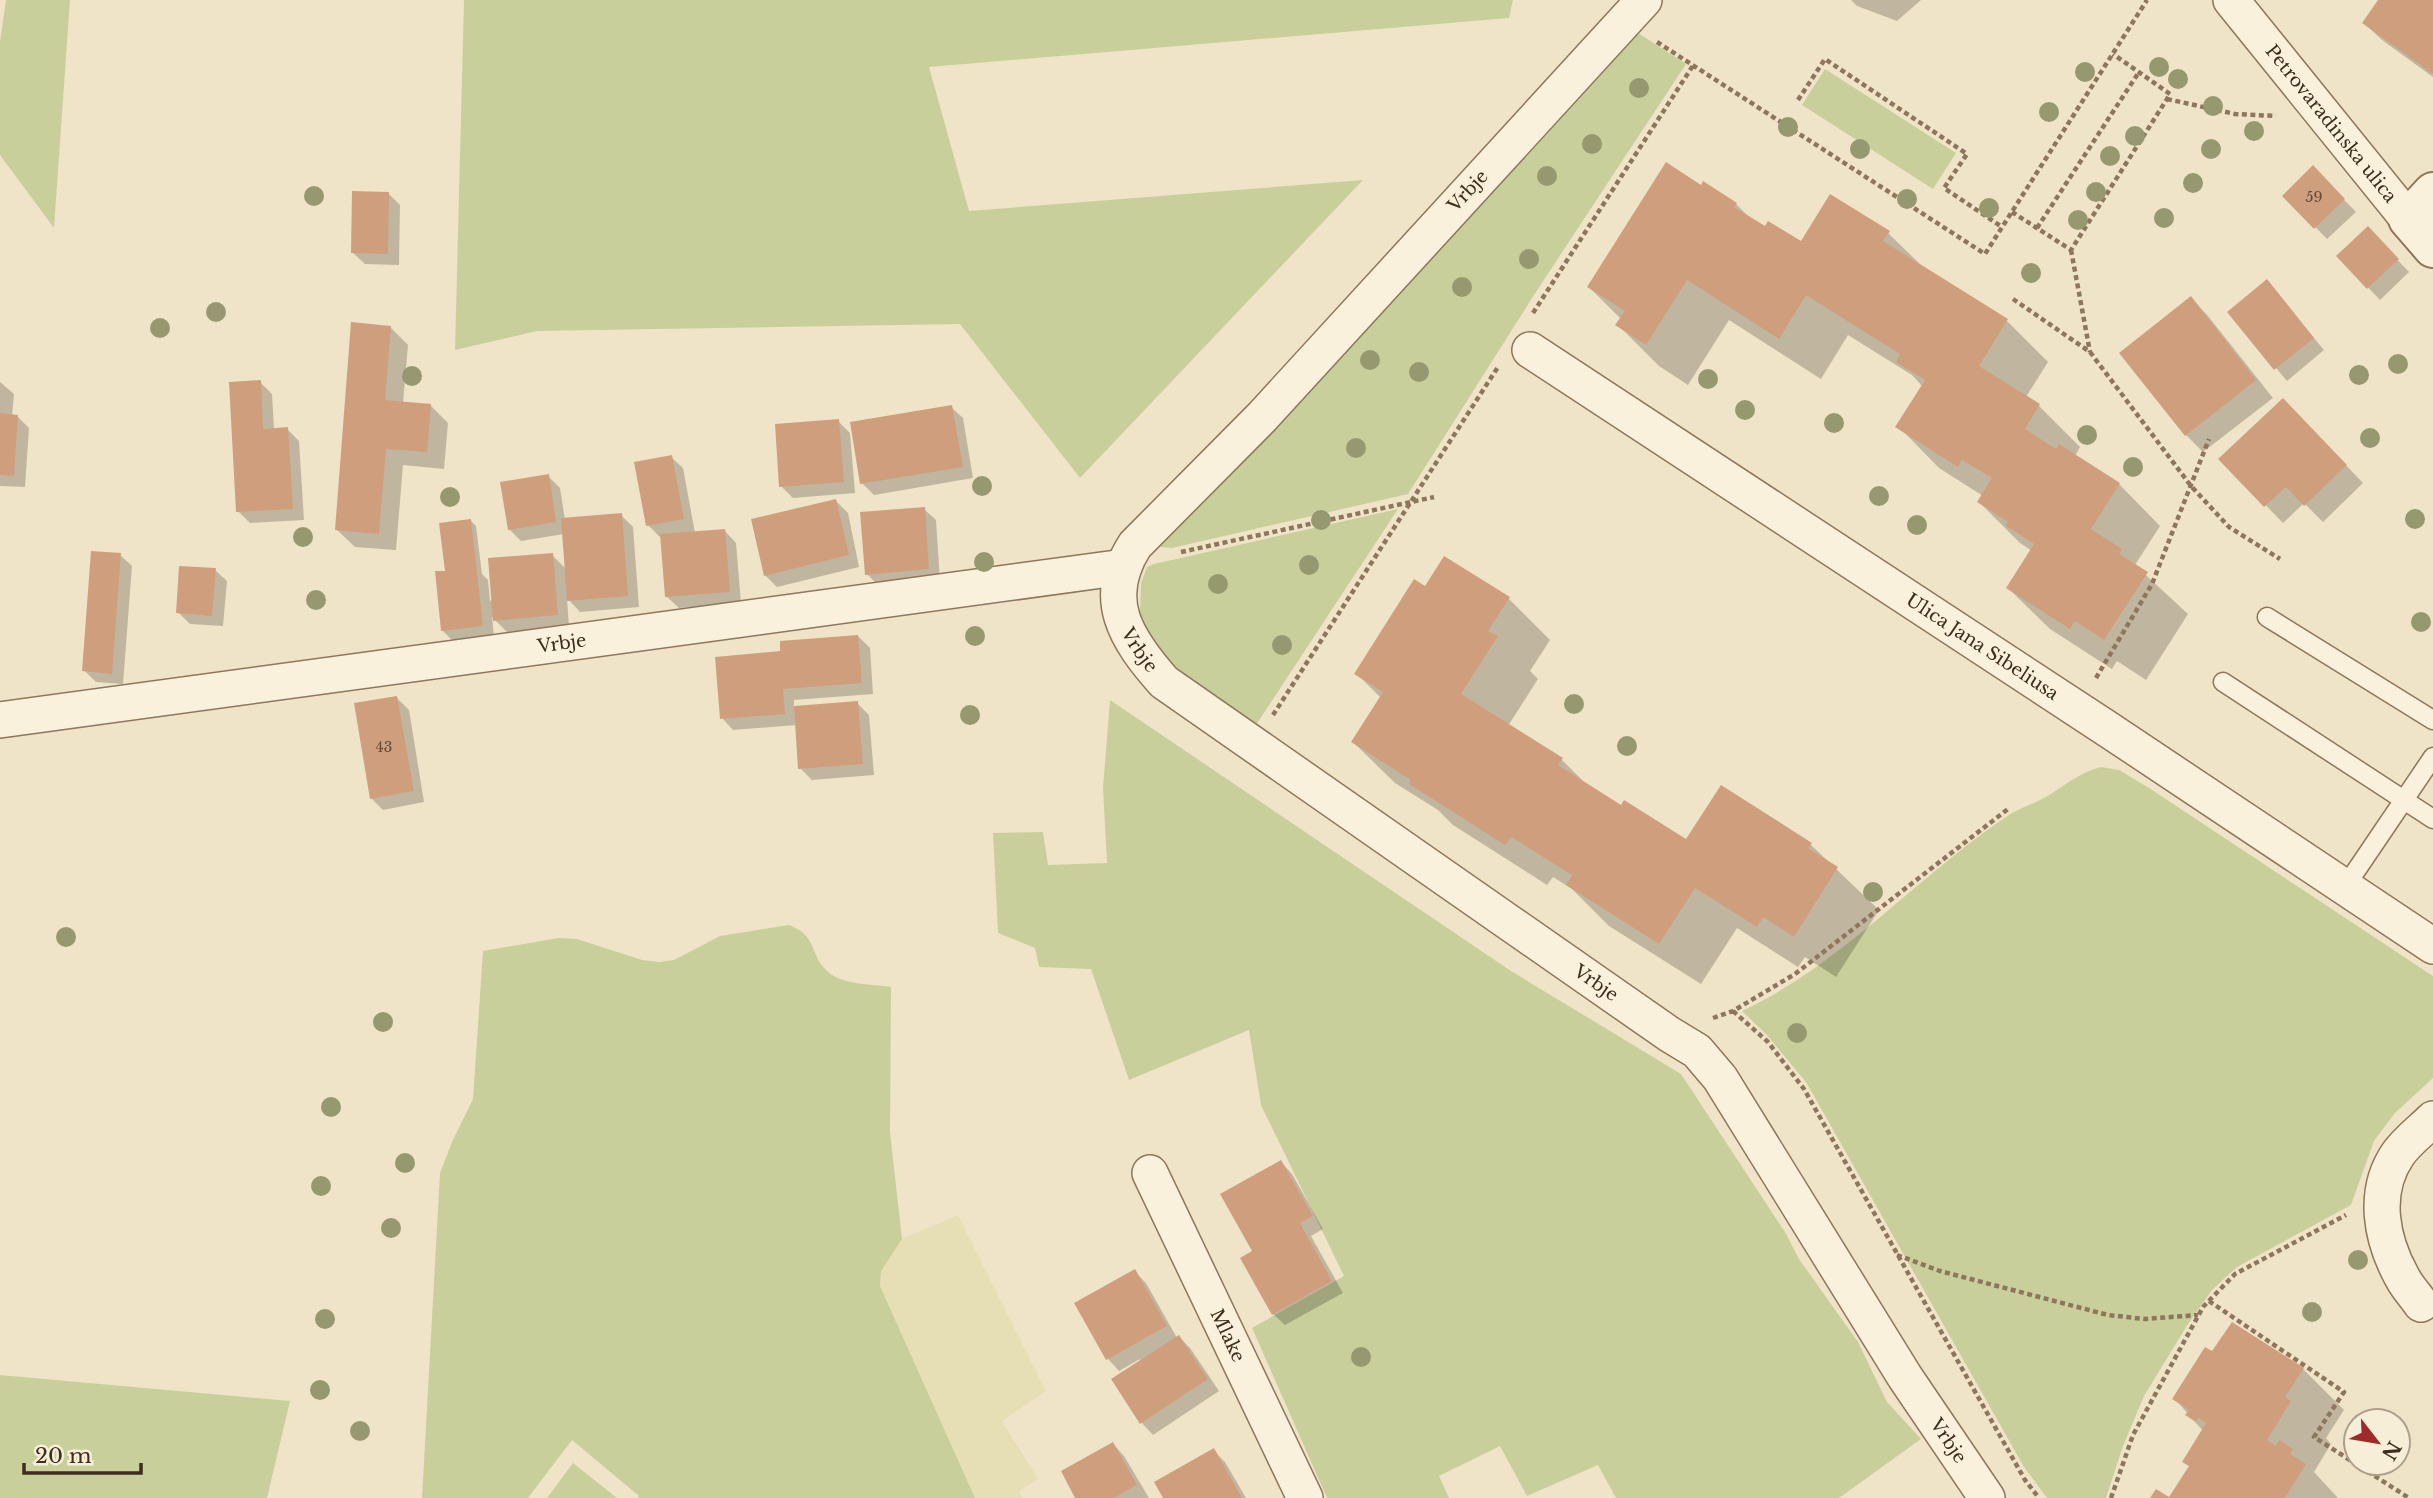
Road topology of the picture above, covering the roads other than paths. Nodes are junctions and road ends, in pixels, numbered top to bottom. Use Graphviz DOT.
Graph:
graph roads {
  1 [pos="2231,0"];
  2 [pos="1634,11"];
  3 [pos="2420,206"];
  4 [pos="2433,248"];
  5 [pos="1520,344"];
  6 [pos="1124,567"];
  7 [pos="2267,617"];
  8 [pos="2223,682"];
  9 [pos="0,720"];
  10 [pos="2433,720"];
  11 [pos="2433,757"];
  12 [pos="2403,801"];
  13 [pos="2433,819"];
  14 [pos="2344,887"];
  15 [pos="2433,946"];
  16 [pos="2433,1119"];
  17 [pos="1150,1173"];
  18 [pos="2421,1304"];
  19 [pos="1305,1498"];
  20 [pos="1987,1498"];
  1 -- 3 [label="street, Petrovaradinska ulica"];
  2 -- 6 [label="street, Vrbje"];
  3 -- 4 [label="street, Petrovaradinska ulica"];
  5 -- 14 [label="street, Ulica Jana Sibeliusa"];
  6 -- 9 [label="street, Vrbje"];
  6 -- 20 [label="street, Vrbje"];
  7 -- 10 [label="lane"];
  8 -- 12 [label="lane"];
  11 -- 12 [label="lane"];
  12 -- 13 [label="lane"];
  12 -- 14 [label="lane"];
  14 -- 15 [label="street, Ulica Jana Sibeliusa"];
  16 -- 18 [label="street"];
  17 -- 19 [label="street, Mlake"];
}
